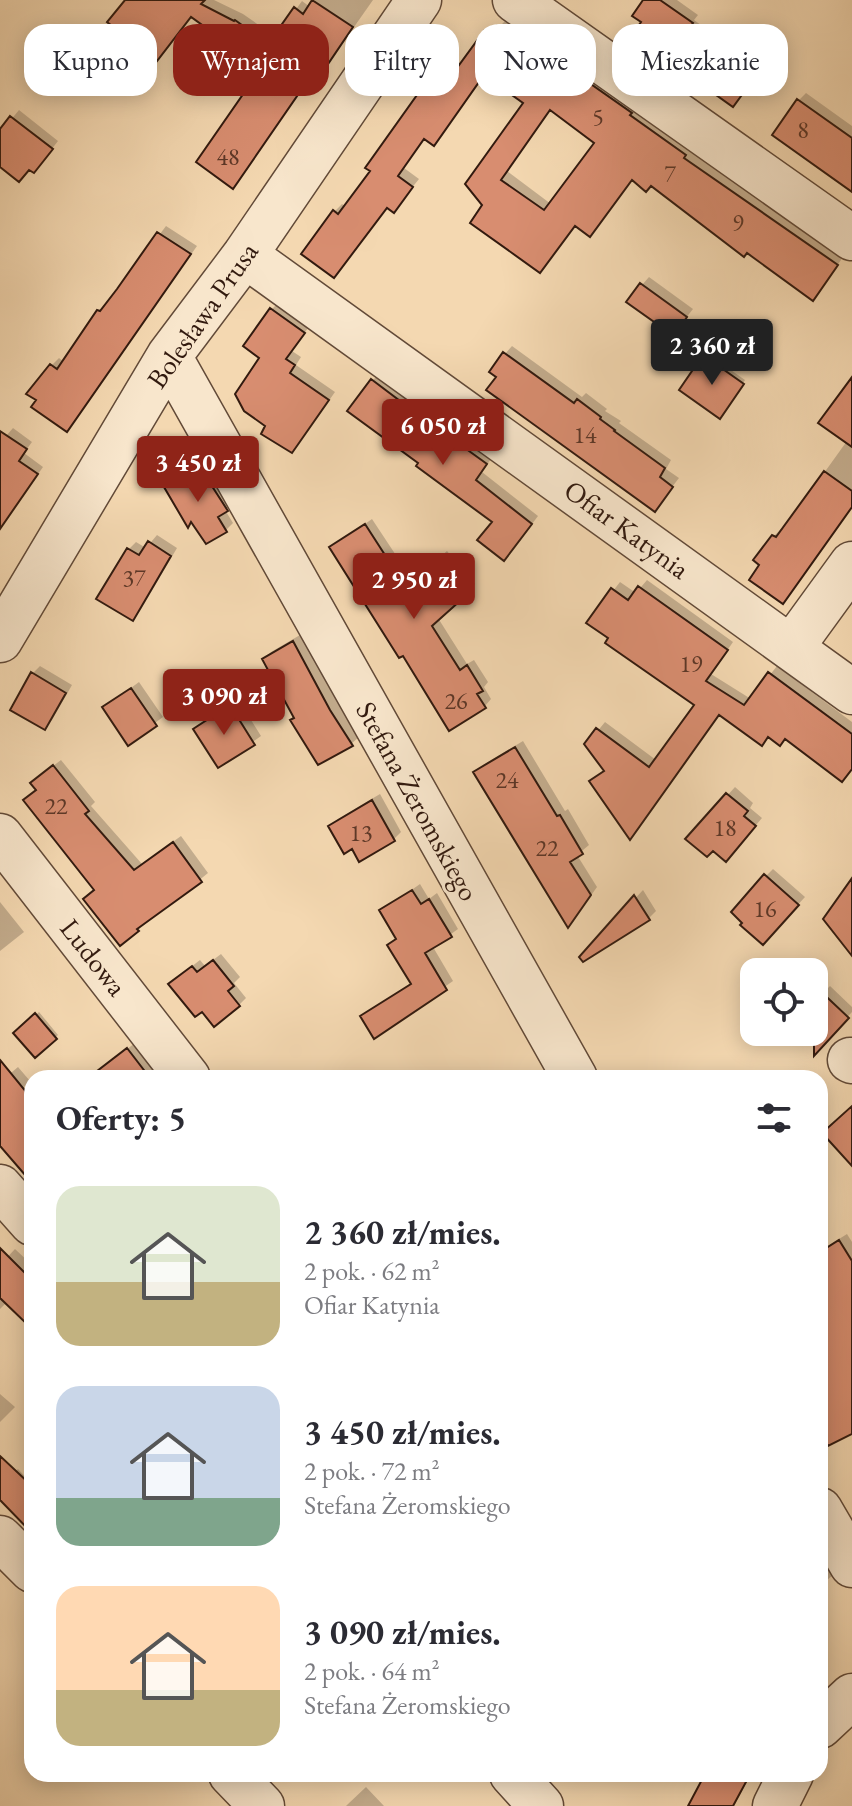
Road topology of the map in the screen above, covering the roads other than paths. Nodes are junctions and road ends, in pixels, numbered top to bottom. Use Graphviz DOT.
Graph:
graph roads {
  1 [pos="419,0"];
  2 [pos="515,0"];
  3 [pos="852,238"];
  4 [pos="245,255"];
  5 [pos="169,356"];
  6 [pos="852,564"];
  7 [pos="0,640"];
  8 [pos="791,648"];
  9 [pos="852,692"];
  10 [pos="0,836"];
  11 [pos="182,1070"];
  12 [pos="571,1070"];
  13 [pos="0,1187"];
  14 [pos="24,1214"];
  15 [pos="828,1524"];
  16 [pos="0,1538"];
  17 [pos="24,1562"];
  18 [pos="852,1565"];
  19 [pos="239,1782"];
  20 [pos="519,1782"];
  21 [pos="787,1782"];
  22 [pos="262,1806"];
  23 [pos="541,1806"];
  24 [pos="775,1806"];
  1 -- 4 [label="street, Bolesława Prusa"];
  2 -- 3 [label="street"];
  4 -- 5 [label="street, Bolesława Prusa"];
  4 -- 8 [label="street, Ofiar Katynia"];
  5 -- 7 [label="street, Bolesława Prusa"];
  5 -- 12 [label="street, Stefana Żeromskiego"];
  6 -- 8 [label="street"];
  8 -- 9 [label="street, Ofiar Katynia"];
  10 -- 11 [label="street, Ludowa"];
  13 -- 14 [label="street"];
  15 -- 18 [label="street"];
  16 -- 17 [label="street"];
  19 -- 22 [label="street"];
  20 -- 23 [label="street"];
  21 -- 24 [label="street"];
}
